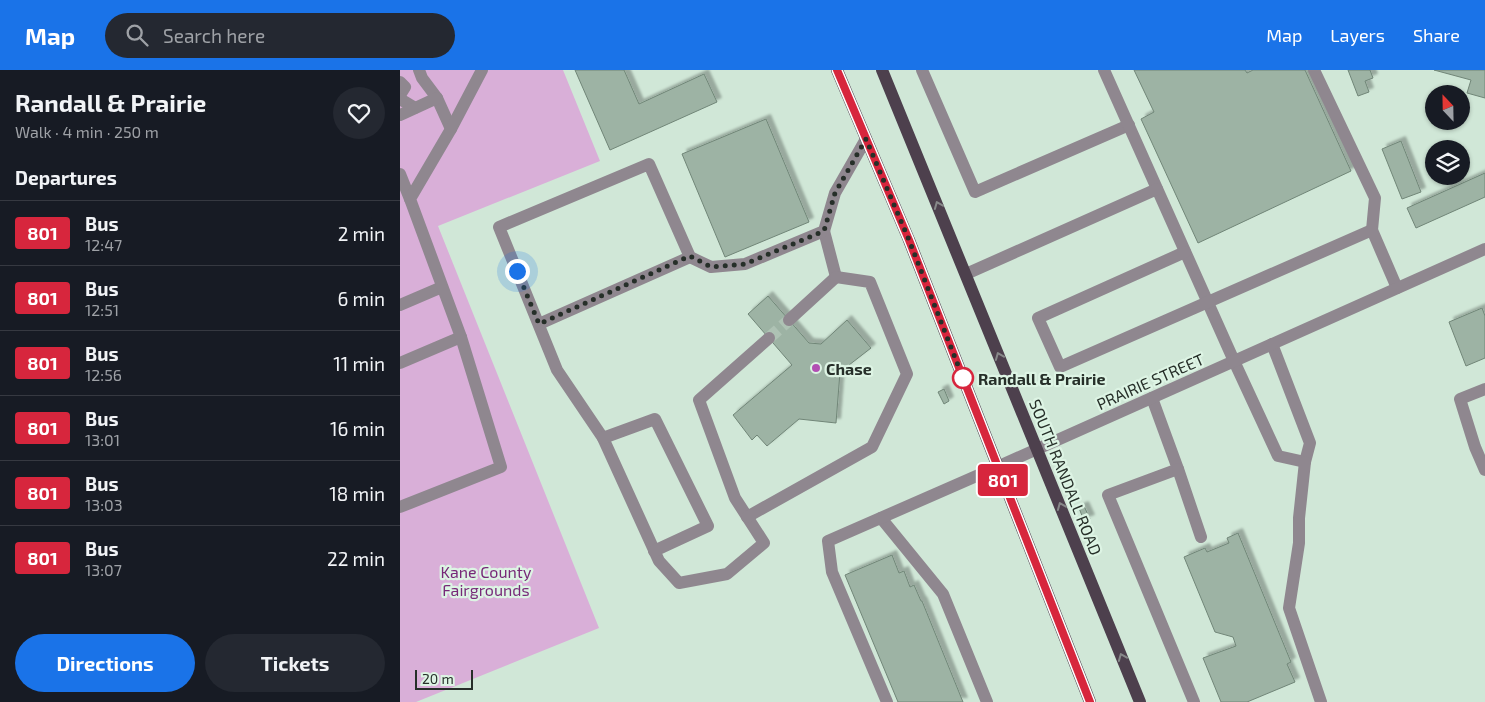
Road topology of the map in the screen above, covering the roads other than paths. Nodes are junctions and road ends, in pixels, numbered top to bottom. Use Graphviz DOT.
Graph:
graph roads {
  1 [pos="419,70"];
  2 [pos="482,70"];
  3 [pos="837,70"];
  4 [pos="882,70"];
  5 [pos="922,70"];
  6 [pos="1104,70"];
  7 [pos="1314,70"];
  8 [pos="400,82"];
  9 [pos="400,95"];
  10 [pos="437,98"];
  11 [pos="400,99"];
  12 [pos="416,108"];
  13 [pos="400,115"];
  14 [pos="1129,125"];
  15 [pos="452,129"];
  16 [pos="866,139"];
  17 [pos="400,174"];
  18 [pos="1157,190"];
  19 [pos="410,199"];
  20 [pos="1372,230"];
  21 [pos="824,231"];
  22 [pos="1485,249"];
  23 [pos="1185,252"];
  24 [pos="690,256"];
  25 [pos="966,274"];
  26 [pos="836,277"];
  27 [pos="442,287"];
  28 [pos="1397,288"];
  29 [pos="1207,302"];
  30 [pos="400,305"];
  31 [pos="789,320"];
  32 [pos="539,324"];
  33 [pos="460,337"];
  34 [pos="768,338"];
  35 [pos="1272,344"];
  36 [pos="1234,361"];
  37 [pos="400,363"];
  38 [pos="1485,389"];
  39 [pos="1152,398"];
  40 [pos="603,438"];
  41 [pos="1038,449"];
  42 [pos="1482,455"];
  43 [pos="1305,462"];
  44 [pos="997,467"];
  45 [pos="1178,469"];
  46 [pos="1485,470"];
  47 [pos="400,507"];
  48 [pos="747,517"];
  49 [pos="881,518"];
  50 [pos="1201,537"];
  51 [pos="654,551"];
  52 [pos="887,702"];
  53 [pos="987,702"];
  54 [pos="1090,702"];
  55 [pos="1140,702"];
  56 [pos="1194,702"];
  57 [pos="1321,702"];
  1 -- 10 [label="street"];
  2 -- 15 [label="street"];
  3 -- 16 [label="main road"];
  25 -- 4 [label="main road, SOUTH RANDALL ROAD, one-way"];
  5 -- 14 [label="street"];
  6 -- 14 [label="street"];
  7 -- 20 [label="street"];
  8 -- 9 [label="street"];
  10 -- 12 [label="street"];
  10 -- 15 [label="street"];
  11 -- 12 [label="street"];
  12 -- 13 [label="street"];
  14 -- 18 [label="street"];
  15 -- 19 [label="street"];
  16 -- 21 [label="street"];
  16 -- 44 [label="main road"];
  17 -- 19 [label="street"];
  18 -- 23 [label="street"];
  18 -- 25 [label="street"];
  19 -- 27 [label="street"];
  20 -- 28 [label="street"];
  20 -- 29 [label="street"];
  21 -- 24 [label="street"];
  21 -- 26 [label="street"];
  22 -- 28 [label="street, PRAIRIE STREET"];
  23 -- 29 [label="street"];
  23 -- 29 [label="street"];
  24 -- 32 [label="street"];
  24 -- 32 [label="street"];
  41 -- 25 [label="main road, SOUTH RANDALL ROAD, one-way"];
  26 -- 31 [label="street"];
  26 -- 48 [label="street"];
  27 -- 30 [label="street"];
  27 -- 33 [label="street"];
  28 -- 35 [label="street, PRAIRIE STREET"];
  29 -- 36 [label="street"];
  32 -- 40 [label="street"];
  33 -- 37 [label="street"];
  33 -- 47 [label="street"];
  34 -- 48 [label="street"];
  35 -- 36 [label="street, PRAIRIE STREET"];
  35 -- 43 [label="street"];
  36 -- 39 [label="street, PRAIRIE STREET"];
  36 -- 43 [label="street"];
  38 -- 42 [label="street"];
  39 -- 41 [label="street, PRAIRIE STREET"];
  39 -- 45 [label="street"];
  40 -- 51 [label="street"];
  40 -- 51 [label="street"];
  41 -- 44 [label="street, PRAIRIE STREET"];
  55 -- 41 [label="main road, SOUTH RANDALL ROAD, one-way"];
  42 -- 46 [label="street"];
  43 -- 57 [label="street"];
  44 -- 49 [label="street, PRAIRIE STREET"];
  44 -- 54 [label="main road"];
  45 -- 50 [label="street"];
  45 -- 56 [label="street"];
  48 -- 51 [label="street"];
  49 -- 52 [label="street, PRAIRIE STREET"];
  49 -- 53 [label="street"];
}
